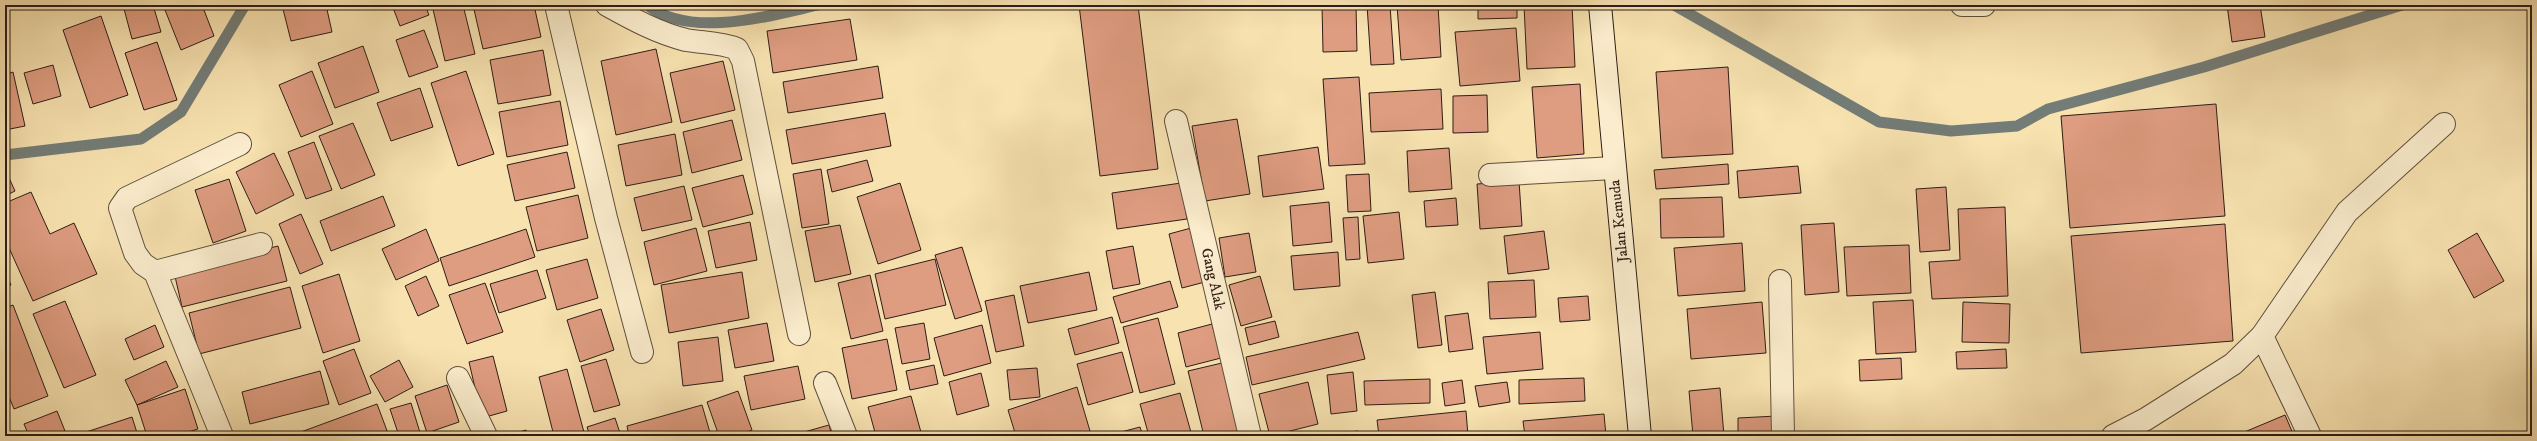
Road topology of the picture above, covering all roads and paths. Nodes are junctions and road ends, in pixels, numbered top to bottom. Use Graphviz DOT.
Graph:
graph roads {
  1 [pos="556,5"];
  2 [pos="607,5"];
  3 [pos="1600,5"];
  4 [pos="1962,5"];
  5 [pos="1984,5"];
  6 [pos="1176,121"];
  7 [pos="2444,124"];
  8 [pos="240,144"];
  9 [pos="1614,168"];
  10 [pos="1490,175"];
  11 [pos="261,244"];
  12 [pos="155,272"];
  13 [pos="1780,282"];
  14 [pos="799,334"];
  15 [pos="2262,336"];
  16 [pos="642,352"];
  17 [pos="458,378"];
  18 [pos="825,383"];
  19 [pos="222,436"];
  20 [pos="486,436"];
  21 [pos="846,436"];
  22 [pos="1250,436"];
  23 [pos="1640,436"];
  24 [pos="1783,436"];
  25 [pos="2114,436"];
  26 [pos="2310,436"];
  1 -- 16 [label="street"];
  2 -- 14 [label="street"];
  3 -- 9 [label="street, Jalan Kemuda"];
  4 -- 5 [label="street"];
  6 -- 22 [label="street, Gang Alak"];
  7 -- 15 [label="street"];
  8 -- 12 [label="street"];
  9 -- 10 [label="street"];
  9 -- 23 [label="street, Jalan Kemuda"];
  11 -- 12 [label="street"];
  12 -- 19 [label="street"];
  13 -- 24 [label="street"];
  15 -- 25 [label="street"];
  15 -- 26 [label="street"];
  17 -- 20 [label="street"];
  18 -- 21 [label="street"];
}
